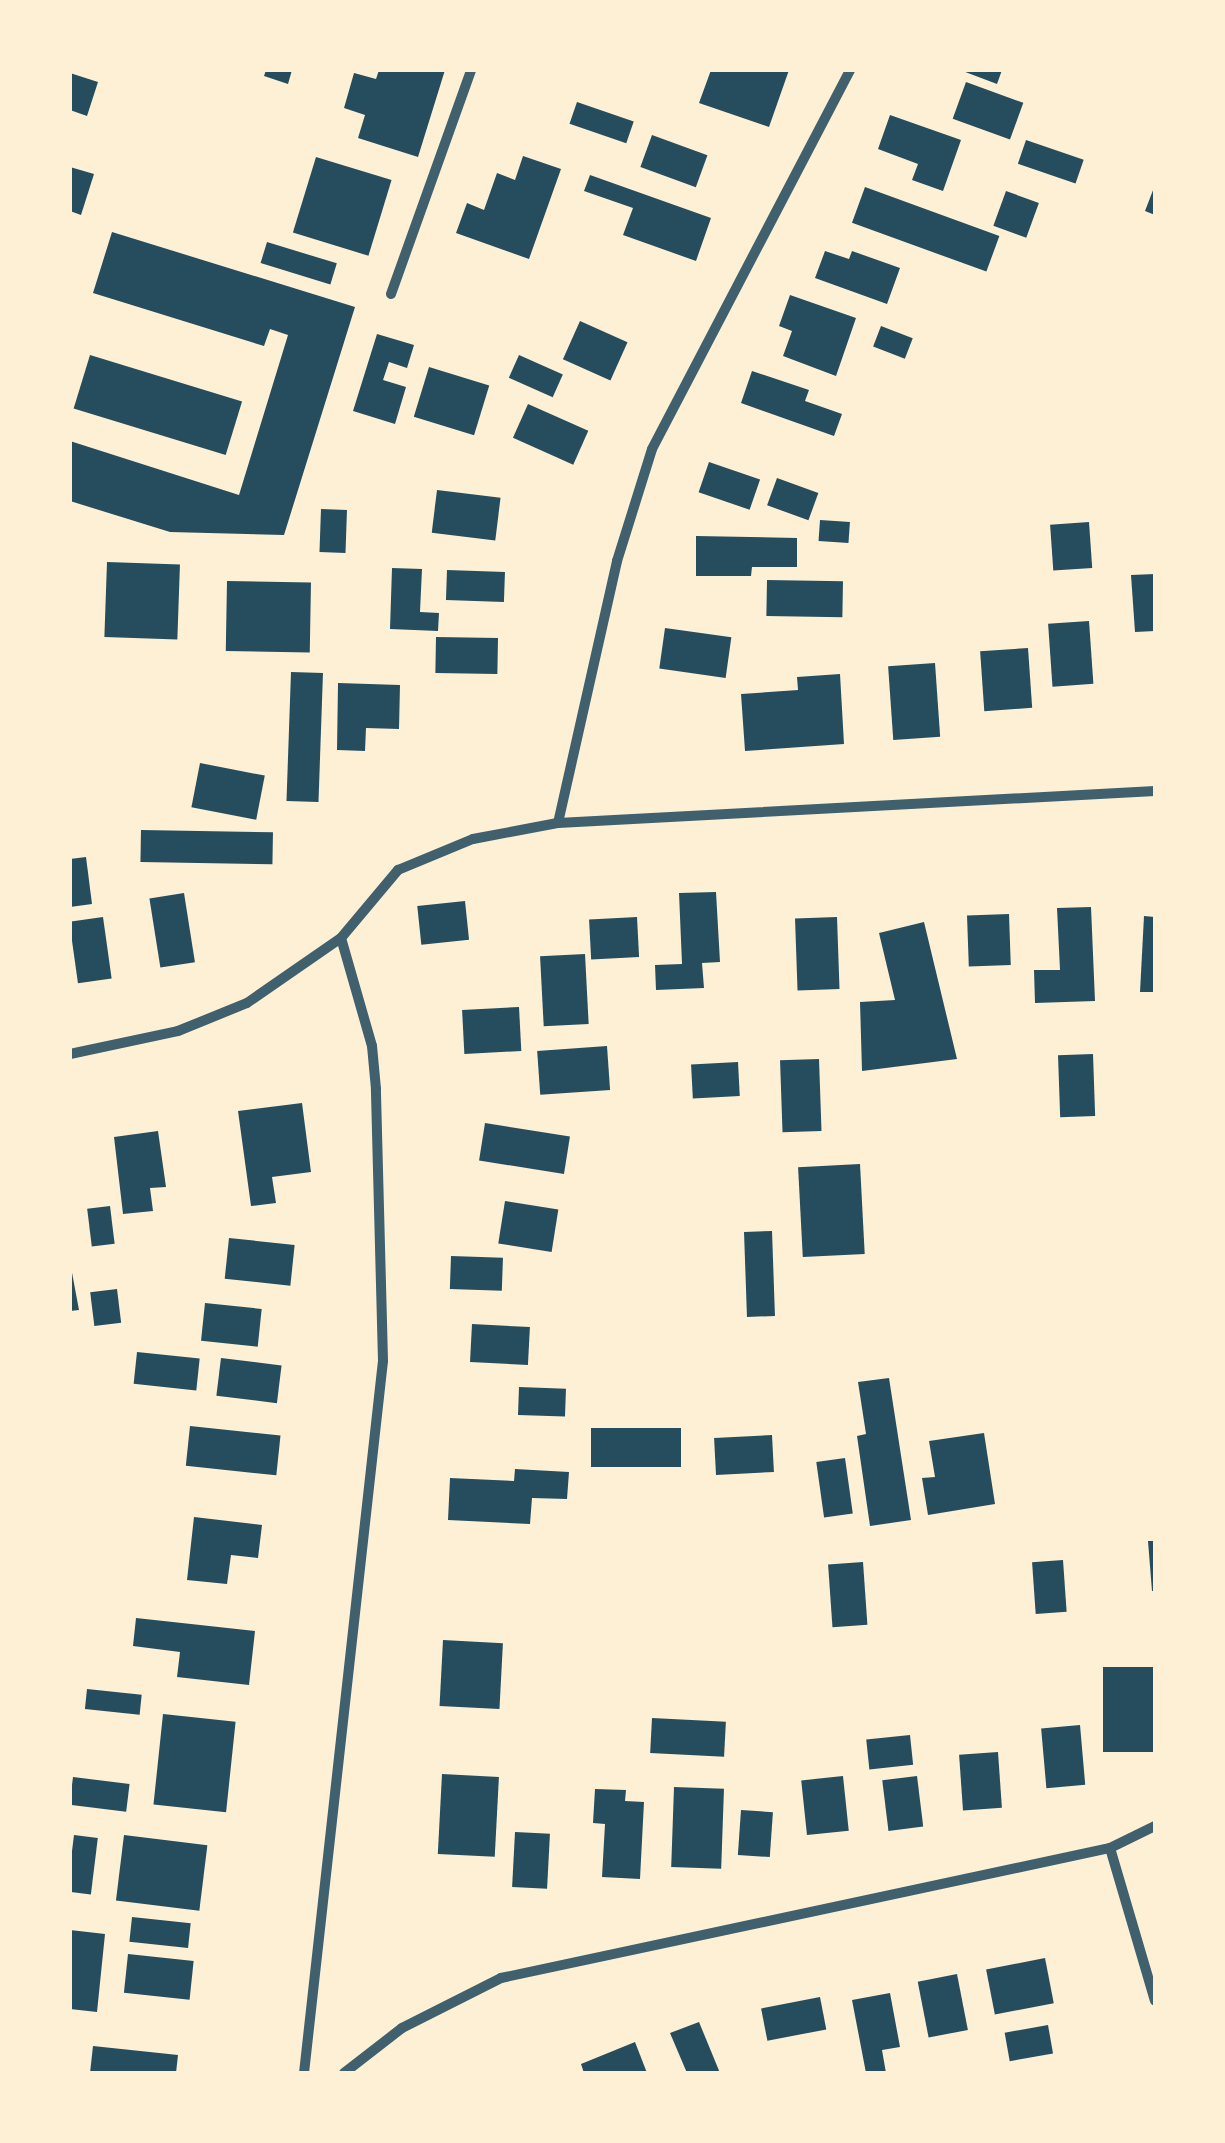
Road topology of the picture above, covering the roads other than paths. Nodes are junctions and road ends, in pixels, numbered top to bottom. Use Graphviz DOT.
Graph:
graph roads {
  1 [pos="471,70"];
  2 [pos="850,70"];
  3 [pos="391,294"];
  4 [pos="1155,791"];
  5 [pos="558,823"];
  6 [pos="341,938"];
  7 [pos="70,1054"];
  8 [pos="1155,1826"];
  9 [pos="1110,1848"];
  10 [pos="1155,2001"];
  11 [pos="304,2073"];
  12 [pos="344,2073"];
  1 -- 3 [label="street"];
  2 -- 5 [label="street"];
  4 -- 5 [label="street"];
  5 -- 6 [label="street"];
  6 -- 7 [label="street"];
  6 -- 11 [label="street"];
  8 -- 9 [label="street"];
  9 -- 10 [label="street"];
  9 -- 12 [label="street"];
}
